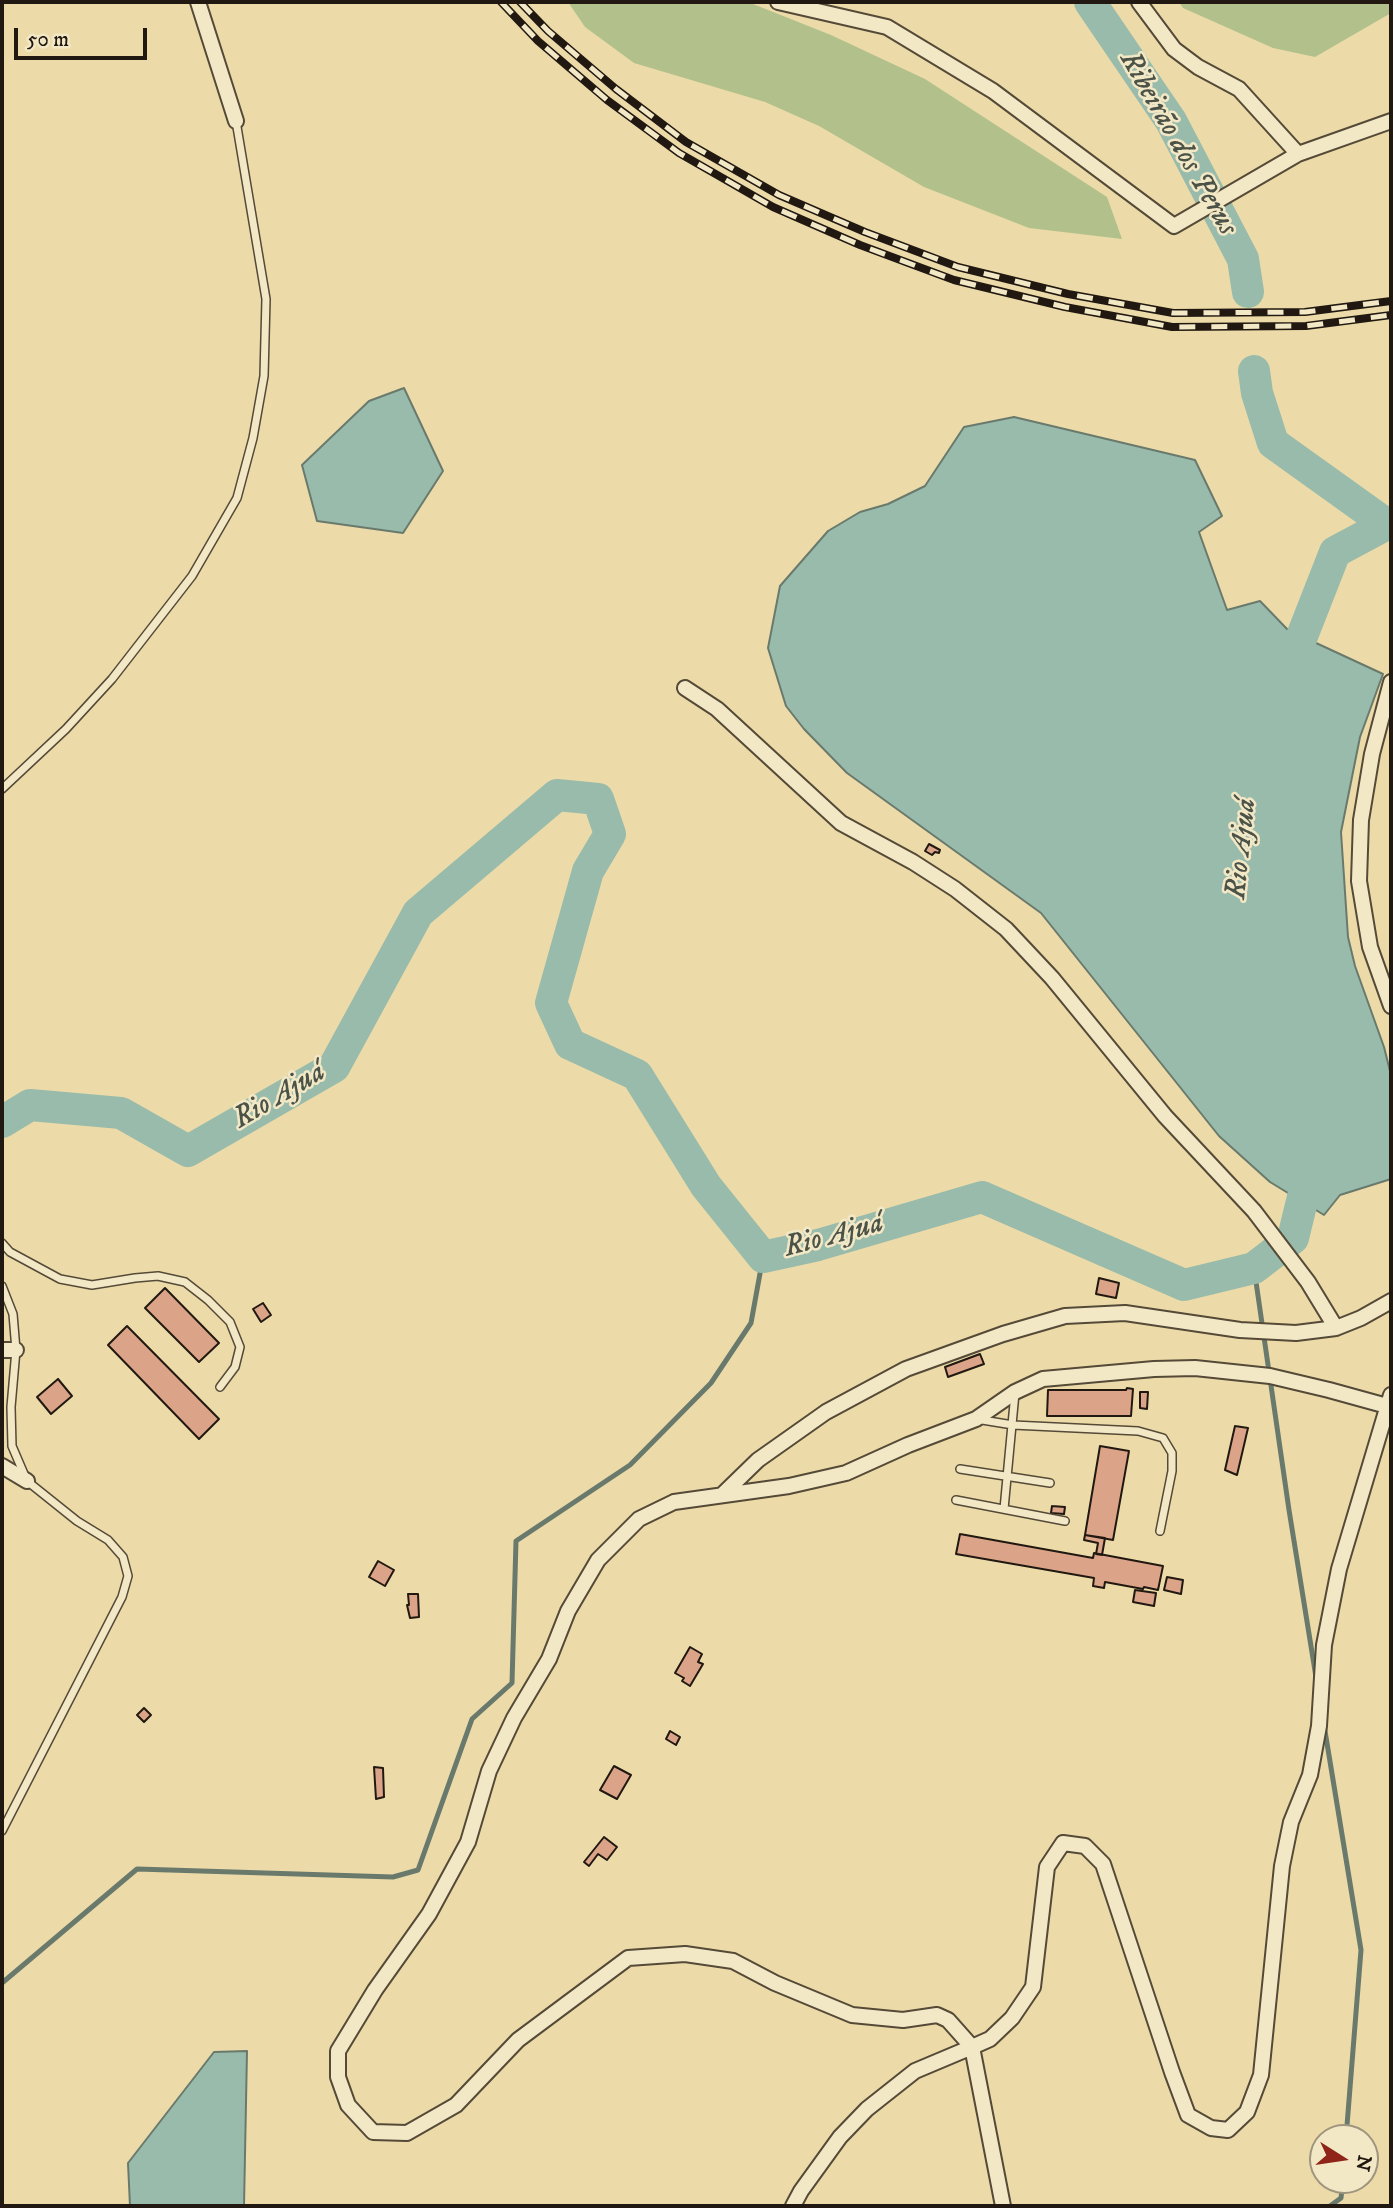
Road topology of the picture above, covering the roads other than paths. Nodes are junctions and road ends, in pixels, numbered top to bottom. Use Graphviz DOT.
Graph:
graph roads {
  1 [pos="198,2"];
  2 [pos="778,2"];
  3 [pos="1139,2"];
  4 [pos="236,121"];
  5 [pos="1391,121"];
  6 [pos="1298,154"];
  7 [pos="1391,682"];
  8 [pos="685,688"];
  9 [pos="2,789"];
  10 [pos="1391,1006"];
  11 [pos="2,1243"];
  12 [pos="2,1286"];
  13 [pos="1391,1301"];
  14 [pos="1336,1328"];
  15 [pos="9,1350"];
  16 [pos="220,1387"];
  17 [pos="1015,1392"];
  18 [pos="1389,1401"];
  19 [pos="976,1419"];
  20 [pos="1013,1425"];
  21 [pos="2,1466"];
  22 [pos="960,1469"];
  23 [pos="1008,1476"];
  24 [pos="27,1481"];
  25 [pos="1050,1483"];
  26 [pos="723,1494"];
  27 [pos="956,1500"];
  28 [pos="1004,1509"];
  29 [pos="1065,1521"];
  30 [pos="1160,1531"];
  31 [pos="2,1831"];
  32 [pos="972,2047"];
  33 [pos="793,2206"];
  34 [pos="1003,2206"];
  1 -- 4 [label="street"];
  2 -- 6 [label="street"];
  3 -- 6 [label="street"];
  4 -- 9 [label="lane"];
  5 -- 6 [label="street"];
  7 -- 10 [label="street"];
  8 -- 14 [label="street"];
  11 -- 16 [label="lane"];
  12 -- 15 [label="lane"];
  13 -- 14 [label="street"];
  14 -- 26 [label="street"];
  15 -- 24 [label="lane"];
  17 -- 18 [label="street"];
  17 -- 19 [label="street"];
  17 -- 20 [label="lane"];
  18 -- 32 [label="street"];
  19 -- 20 [label="lane"];
  19 -- 26 [label="street"];
  20 -- 23 [label="lane"];
  20 -- 30 [label="lane"];
  21 -- 24 [label="street"];
  22 -- 23 [label="lane"];
  23 -- 25 [label="lane"];
  23 -- 28 [label="lane"];
  24 -- 31 [label="lane"];
  26 -- 32 [label="street"];
  27 -- 28 [label="lane"];
  28 -- 29 [label="lane"];
  32 -- 33 [label="street"];
  32 -- 34 [label="street"];
}
